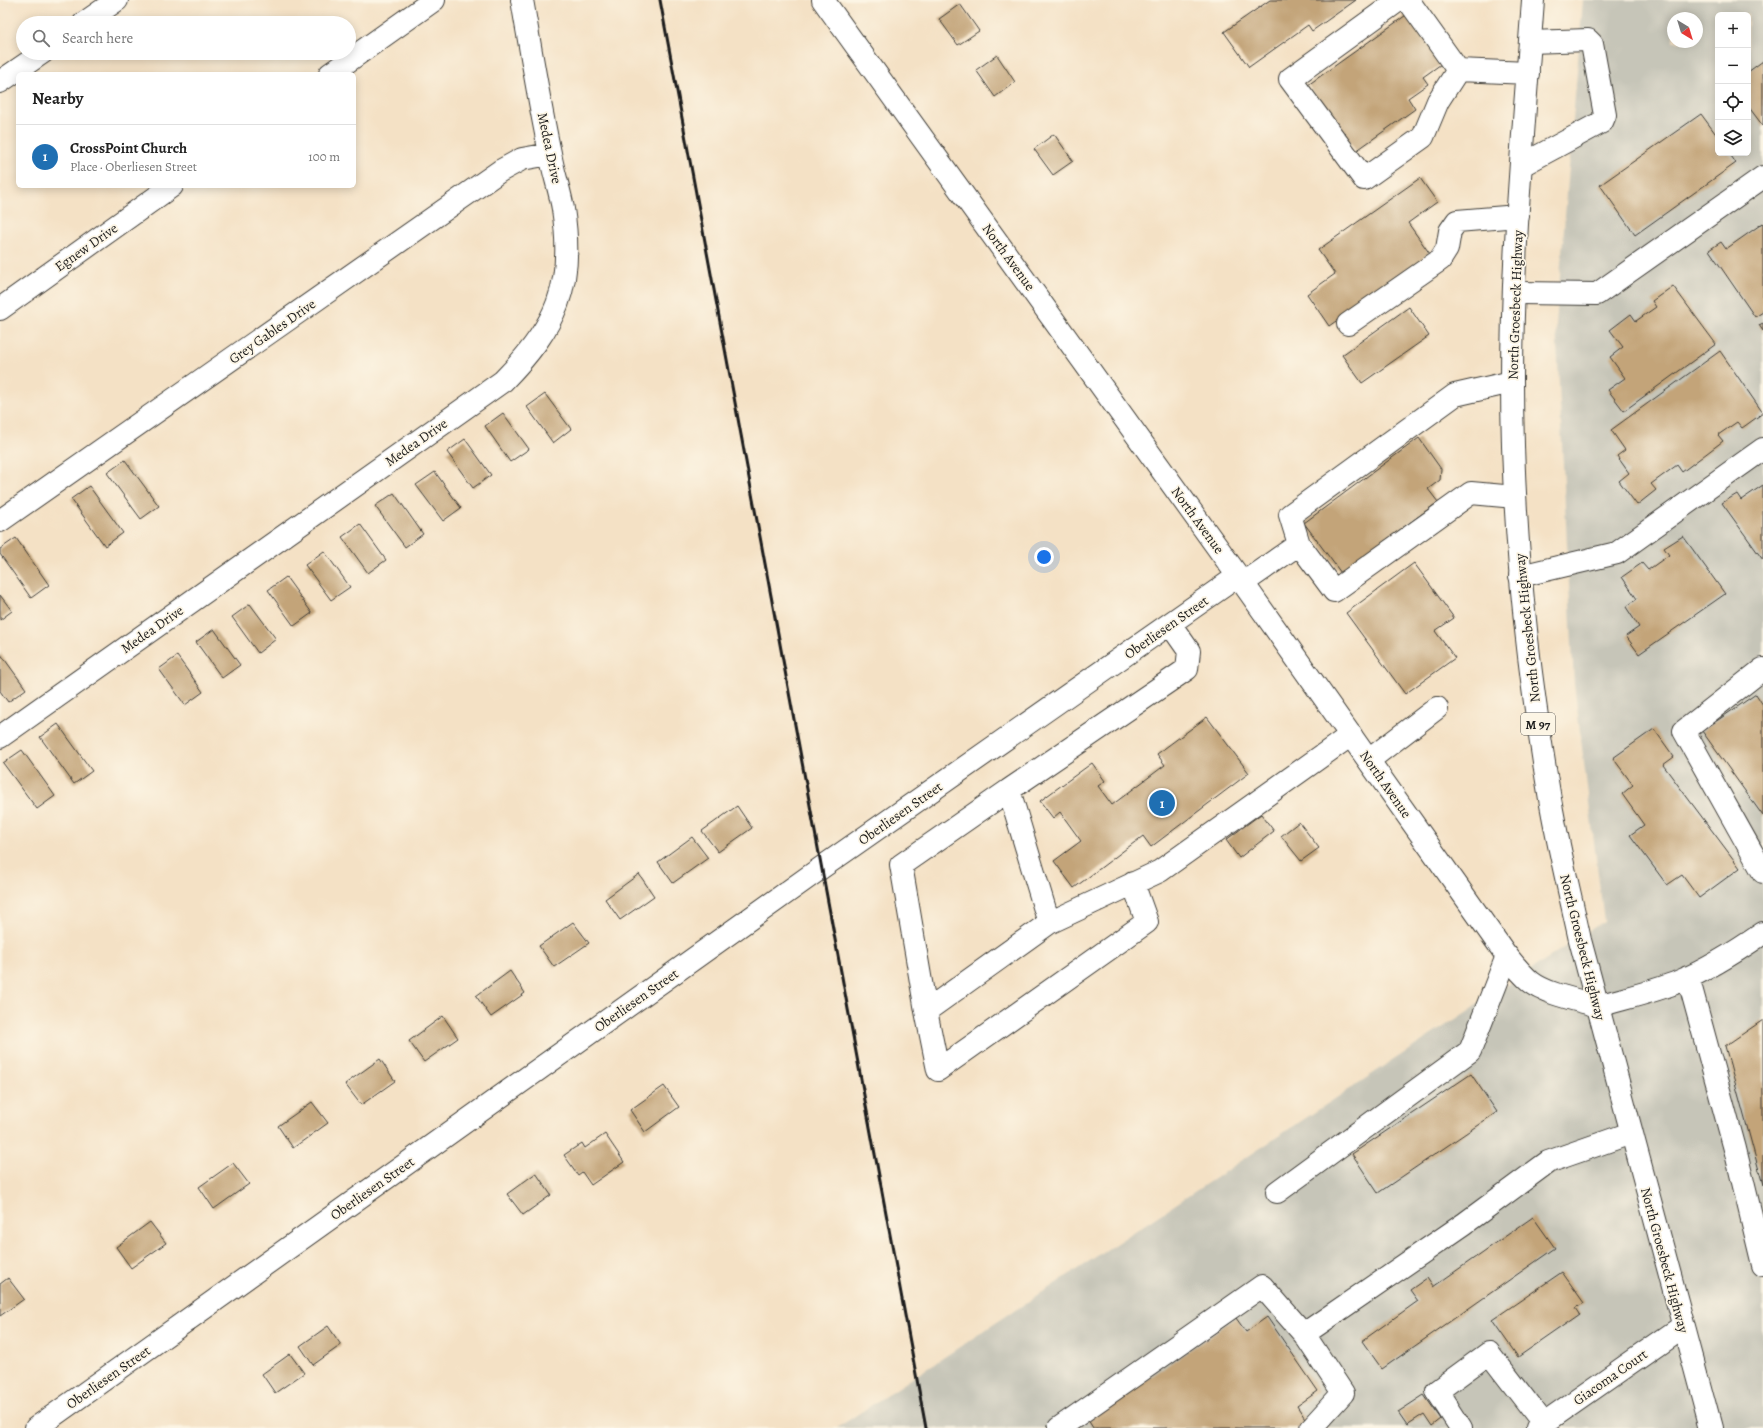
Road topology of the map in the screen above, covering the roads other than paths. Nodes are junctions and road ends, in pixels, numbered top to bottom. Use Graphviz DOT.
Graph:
graph roads {
  1 [pos="117,0"];
  2 [pos="434,0"];
  3 [pos="522,0"];
  4 [pos="823,0"];
  5 [pos="1399,0"];
  6 [pos="1408,0"];
  7 [pos="1533,0"];
  8 [pos="94,16"];
  9 [pos="1530,42"];
  10 [pos="356,56"];
  11 [pos="32,60"];
  12 [pos="350,60"];
  13 [pos="1458,70"];
  14 [pos="333,72"];
  15 [pos="1528,73"];
  16 [pos="0,82"];
  17 [pos="550,154"];
  18 [pos="1522,164"];
  19 [pos="1763,177"];
  20 [pos="169,188"];
  21 [pos="1518,216"];
  22 [pos="1514,293"];
  23 [pos="0,308"];
  24 [pos="1348,324"];
  25 [pos="1512,382"];
  26 [pos="1763,449"];
  27 [pos="1515,497"];
  28 [pos="0,521"];
  29 [pos="1299,544"];
  30 [pos="1520,576"];
  31 [pos="1241,580"];
  32 [pos="1170,624"];
  33 [pos="1763,669"];
  34 [pos="1437,708"];
  35 [pos="1351,735"];
  36 [pos="0,737"];
  37 [pos="1368,760"];
  38 [pos="1009,790"];
  39 [pos="1763,872"];
  40 [pos="1133,883"];
  41 [pos="1049,923"];
  42 [pos="1760,942"];
  43 [pos="1507,956"];
  44 [pos="1688,977"];
  45 [pos="1598,1006"];
  46 [pos="926,1012"];
  47 [pos="1631,1132"];
  48 [pos="1276,1192"];
  49 [pos="1763,1265"];
  50 [pos="1683,1326"];
  51 [pos="1304,1334"];
  52 [pos="1540,1425"];
  53 [pos="36,1428"];
  54 [pos="1059,1428"];
  55 [pos="1311,1428"];
  56 [pos="1461,1428"];
  57 [pos="1711,1428"];
  1 -- 8 [label="street"];
  2 -- 10 [label="street"];
  3 -- 17 [label="street, Medea Drive"];
  4 -- 31 [label="street, North Avenue"];
  5 -- 13 [label="street"];
  6 -- 13 [label="street"];
  7 -- 9 [label="street, North Groesbeck Highway / M 97"];
  9 -- 15 [label="street, North Groesbeck Highway / M 97"];
  9 -- 18 [label="street"];
  11 -- 16 [label="street"];
  12 -- 14 [label="street"];
  13 -- 15 [label="street"];
  15 -- 18 [label="street, North Groesbeck Highway / M 97"];
  17 -- 28 [label="street, Grey Gables Drive"];
  17 -- 36 [label="street, Medea Drive"];
  18 -- 21 [label="street, North Groesbeck Highway / M 97"];
  19 -- 22 [label="street"];
  20 -- 23 [label="street, Egnew Drive"];
  21 -- 22 [label="street, North Groesbeck Highway / M 97"];
  21 -- 24 [label="street"];
  22 -- 25 [label="street, North Groesbeck Highway / M 97"];
  25 -- 27 [label="street, North Groesbeck Highway / M 97"];
  25 -- 29 [label="street"];
  26 -- 30 [label="street"];
  27 -- 29 [label="street"];
  27 -- 30 [label="street, North Groesbeck Highway / M 97"];
  29 -- 31 [label="street, Oberliesen Street"];
  30 -- 45 [label="street, North Groesbeck Highway / M 97"];
  31 -- 32 [label="street, Oberliesen Street"];
  31 -- 35 [label="street, North Avenue"];
  32 -- 38 [label="street"];
  32 -- 53 [label="street, Oberliesen Street"];
  33 -- 39 [label="street"];
  34 -- 37 [label="street"];
  35 -- 37 [label="street, North Avenue"];
  35 -- 40 [label="street"];
  37 -- 43 [label="street, North Avenue"];
  38 -- 41 [label="street"];
  38 -- 46 [label="street"];
  40 -- 41 [label="street"];
  40 -- 46 [label="street"];
  41 -- 46 [label="street"];
  42 -- 44 [label="street"];
  43 -- 45 [label="street, North Avenue"];
  43 -- 48 [label="street"];
  44 -- 45 [label="street"];
  44 -- 49 [label="street"];
  45 -- 47 [label="street, North Groesbeck Highway / M 97"];
  47 -- 50 [label="street, North Groesbeck Highway / M 97"];
  47 -- 51 [label="street"];
  50 -- 52 [label="street, Giacoma Court"];
  50 -- 57 [label="street, North Groesbeck Highway / M 97"];
  51 -- 54 [label="street"];
  51 -- 55 [label="street"];
  52 -- 56 [label="street"];
}
